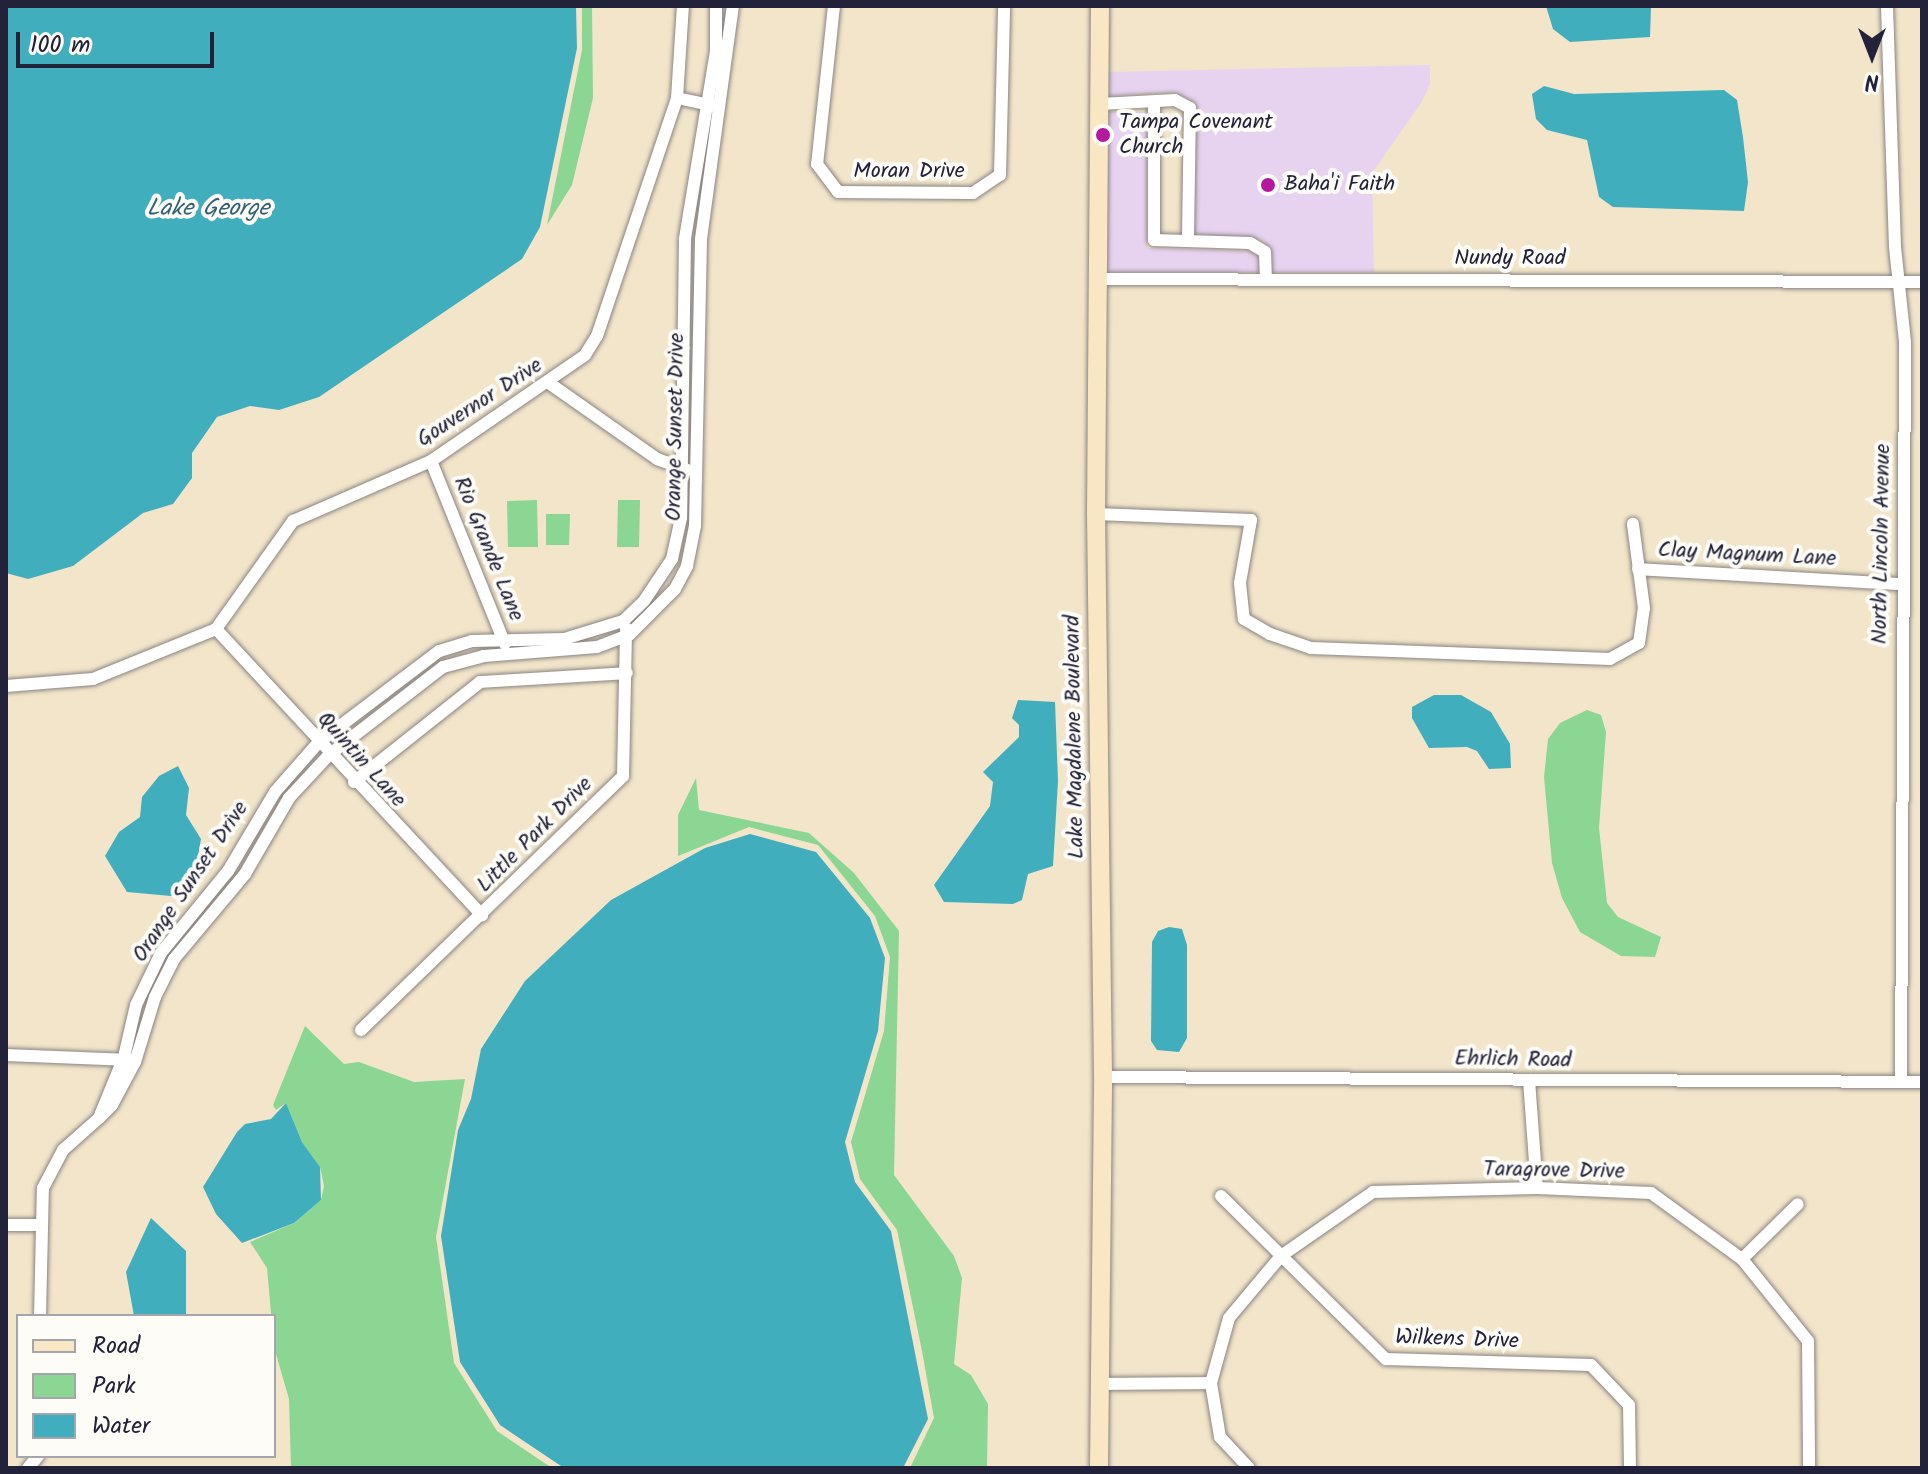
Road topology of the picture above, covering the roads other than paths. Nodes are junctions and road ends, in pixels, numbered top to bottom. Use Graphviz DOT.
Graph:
graph roads {
  1 [pos="683,6"];
  2 [pos="716,6"];
  3 [pos="733,6"];
  4 [pos="834,6"];
  5 [pos="1004,6"];
  6 [pos="1100,6"];
  7 [pos="1887,6"];
  8 [pos="677,98"];
  9 [pos="1100,104"];
  10 [pos="1154,104"];
  11 [pos="714,106"];
  12 [pos="1188,241"];
  13 [pos="1099,279"];
  14 [pos="1266,280"];
  15 [pos="1899,281"];
  16 [pos="1922,282"];
  17 [pos="549,383"];
  18 [pos="431,461"];
  19 [pos="682,470"];
  20 [pos="698,470"];
  21 [pos="1096,514"];
  22 [pos="1633,524"];
  23 [pos="1638,569"];
  24 [pos="1901,584"];
  25 [pos="623,621"];
  26 [pos="216,629"];
  27 [pos="629,635"];
  28 [pos="505,646"];
  29 [pos="627,673"];
  30 [pos="6,686"];
  31 [pos="318,743"];
  32 [pos="329,755"];
  33 [pos="354,782"];
  34 [pos="482,915"];
  35 [pos="361,1030"];
  36 [pos="6,1055"];
  37 [pos="129,1059"];
  38 [pos="1103,1077"];
  39 [pos="1529,1080"];
  40 [pos="1901,1082"];
  41 [pos="1922,1082"];
  42 [pos="1537,1188"];
  43 [pos="1221,1196"];
  44 [pos="1798,1204"];
  45 [pos="6,1225"];
  46 [pos="40,1225"];
  47 [pos="1281,1256"];
  48 [pos="1742,1259"];
  49 [pos="40,1314"];
  50 [pos="1211,1383"];
  51 [pos="1100,1384"];
  52 [pos="1099,1468"];
  53 [pos="1249,1468"];
  54 [pos="1630,1468"];
  55 [pos="1809,1468"];
  1 -- 8 [label="street, Gouvernor Drive"];
  2 -- 11 [label="street, Orange Sunset Drive"];
  3 -- 11 [label="street, Orange Sunset Drive"];
  4 -- 5 [label="street, Moran Drive"];
  6 -- 9 [label="street, Lake Magdalene Boulevard"];
  7 -- 15 [label="street, North Lincoln Avenue"];
  8 -- 11 [label="street"];
  8 -- 17 [label="street, Gouvernor Drive"];
  9 -- 10 [label="street"];
  9 -- 13 [label="street, Lake Magdalene Boulevard"];
  10 -- 12 [label="street"];
  10 -- 12 [label="street"];
  11 -- 19 [label="street, Orange Sunset Drive"];
  11 -- 20 [label="street, Orange Sunset Drive"];
  12 -- 14 [label="street"];
  13 -- 14 [label="street, Nundy Road"];
  13 -- 21 [label="street, Lake Magdalene Boulevard"];
  14 -- 15 [label="street, Nundy Road"];
  15 -- 16 [label="street, Nundy Road"];
  15 -- 24 [label="street, North Lincoln Avenue"];
  17 -- 18 [label="street, Gouvernor Drive"];
  17 -- 19 [label="street"];
  18 -- 26 [label="street, Gouvernor Drive"];
  18 -- 28 [label="street, Rio Grande Lane"];
  19 -- 20 [label="street"];
  19 -- 25 [label="street, Orange Sunset Drive"];
  20 -- 27 [label="street, Orange Sunset Drive"];
  21 -- 23 [label="street"];
  21 -- 38 [label="street, Lake Magdalene Boulevard"];
  22 -- 23 [label="street"];
  23 -- 24 [label="street, Clay Magnum Lane"];
  24 -- 40 [label="street, North Lincoln Avenue"];
  25 -- 27 [label="street, Little Park Drive"];
  25 -- 28 [label="street, Orange Sunset Drive"];
  26 -- 30 [label="street"];
  26 -- 31 [label="street, Quintin Lane"];
  27 -- 28 [label="street, Orange Sunset Drive"];
  27 -- 29 [label="street, Little Park Drive"];
  28 -- 31 [label="street, Orange Sunset Drive"];
  28 -- 32 [label="street, Orange Sunset Drive"];
  29 -- 33 [label="street"];
  29 -- 34 [label="street, Little Park Drive"];
  31 -- 32 [label="street, Quintin Lane"];
  31 -- 37 [label="street, Orange Sunset Drive"];
  32 -- 33 [label="street, Quintin Lane"];
  32 -- 37 [label="street, Orange Sunset Drive"];
  33 -- 34 [label="street, Quintin Lane"];
  34 -- 35 [label="street, Little Park Drive"];
  36 -- 37 [label="street"];
  37 -- 46 [label="street, Orange Sunset Drive"];
  38 -- 39 [label="street, Ehrlich Road"];
  38 -- 51 [label="street, Lake Magdalene Boulevard"];
  39 -- 40 [label="street, Ehrlich Road"];
  39 -- 42 [label="street"];
  40 -- 41 [label="street, Ehrlich Road"];
  42 -- 47 [label="street, Taragrove Drive"];
  42 -- 48 [label="street, Taragrove Drive"];
  43 -- 47 [label="street, Wilkens Drive"];
  44 -- 48 [label="street"];
  45 -- 46 [label="street"];
  46 -- 49 [label="street, Orange Sunset Drive"];
  47 -- 50 [label="street, Taragrove Drive"];
  47 -- 54 [label="street, Wilkens Drive"];
  48 -- 55 [label="street, Taragrove Drive"];
  50 -- 51 [label="street"];
  50 -- 53 [label="street, Taragrove Drive"];
  51 -- 52 [label="street, Lake Magdalene Boulevard"];
}
